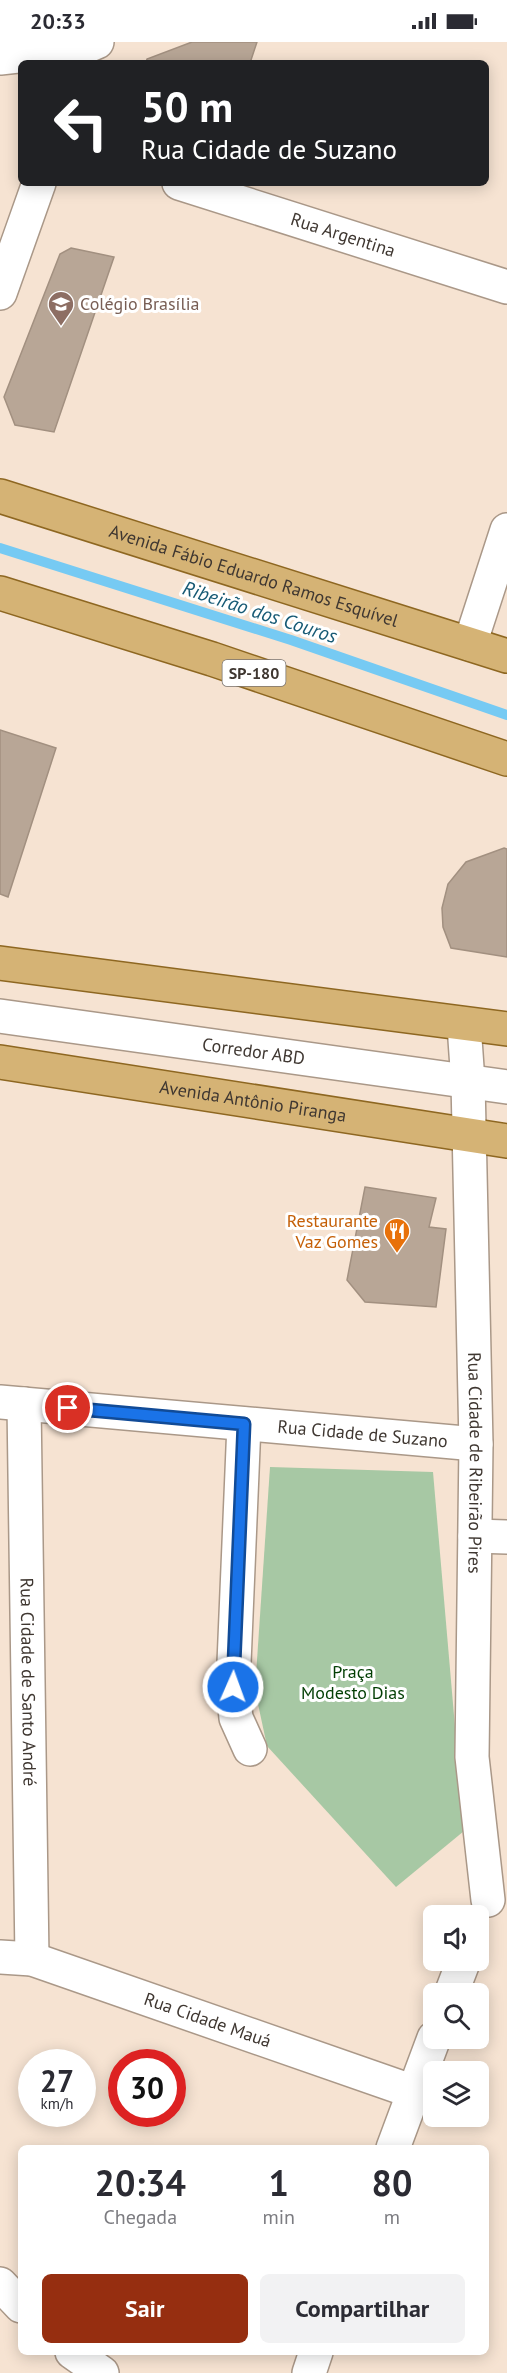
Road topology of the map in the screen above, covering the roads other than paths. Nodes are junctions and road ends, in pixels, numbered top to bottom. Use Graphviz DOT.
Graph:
graph roads {
  1 [pos="85,49"];
  2 [pos="0,58"];
  3 [pos="38,186"];
  4 [pos="188,186"];
  5 [pos="507,287"];
  6 [pos="0,293"];
  7 [pos="0,496"];
  8 [pos="507,530"];
  9 [pos="0,593"];
  10 [pos="470,644"];
  11 [pos="507,656"];
  12 [pos="507,759"];
  13 [pos="0,963"];
  14 [pos="0,1016"];
  15 [pos="464,1025"];
  16 [pos="507,1029"];
  17 [pos="0,1062"];
  18 [pos="468,1082"];
  19 [pos="507,1087"];
  20 [pos="469,1134"];
  21 [pos="507,1141"];
  22 [pos="12,1403"];
  23 [pos="244,1424"];
  24 [pos="476,1444"];
  25 [pos="491,1536"];
  26 [pos="250,1749"];
  27 [pos="497,1888"];
  28 [pos="0,1957"];
  29 [pos="32,1959"];
  30 [pos="430,2049"];
  31 [pos="414,2091"];
  32 [pos="394,2145"];
  33 [pos="0,2284"];
  34 [pos="18,2303"];
  35 [pos="76,2355"];
  36 [pos="315,2355"];
  37 [pos="102,2373"];
  38 [pos="309,2373"];
  1 -- 2 [label="street"];
  3 -- 6 [label="street"];
  4 -- 5 [label="street, Rua Argentina"];
  7 -- 10 [label="main road, Avenida Fábio Eduardo Ramos Esquível"];
  8 -- 10 [label="street"];
  9 -- 12 [label="main road, SP-180"];
  10 -- 11 [label="main road, Avenida Fábio Eduardo Ramos Esquível"];
  13 -- 15 [label="main road"];
  14 -- 18 [label="street, Corredor ABD"];
  15 -- 16 [label="main road"];
  15 -- 18 [label="street, Rua Cidade de Ribeirão Pires"];
  17 -- 20 [label="main road, Avenida Antônio Piranga"];
  18 -- 19 [label="street, Corredor ABD"];
  18 -- 20 [label="street, Rua Cidade de Ribeirão Pires"];
  20 -- 21 [label="main road, Avenida Antônio Piranga"];
  20 -- 24 [label="street, Rua Cidade de Ribeirão Pires"];
  22 -- 23 [label="street, Rua Cidade de Suzano"];
  22 -- 29 [label="street, Rua Cidade de Santo André"];
  23 -- 24 [label="street, Rua Cidade de Suzano"];
  23 -- 26 [label="street"];
  24 -- 25 [label="street, Rua Cidade de Ribeirão Pires"];
  25 -- 27 [label="street, Rua Cidade de Ribeirão Pires"];
  28 -- 29 [label="street, Rua Cidade Mauá"];
  29 -- 31 [label="street, Rua Cidade Mauá"];
  30 -- 31 [label="street"];
  31 -- 32 [label="street"];
  33 -- 34 [label="street"];
  35 -- 37 [label="street"];
  36 -- 38 [label="street"];
}
